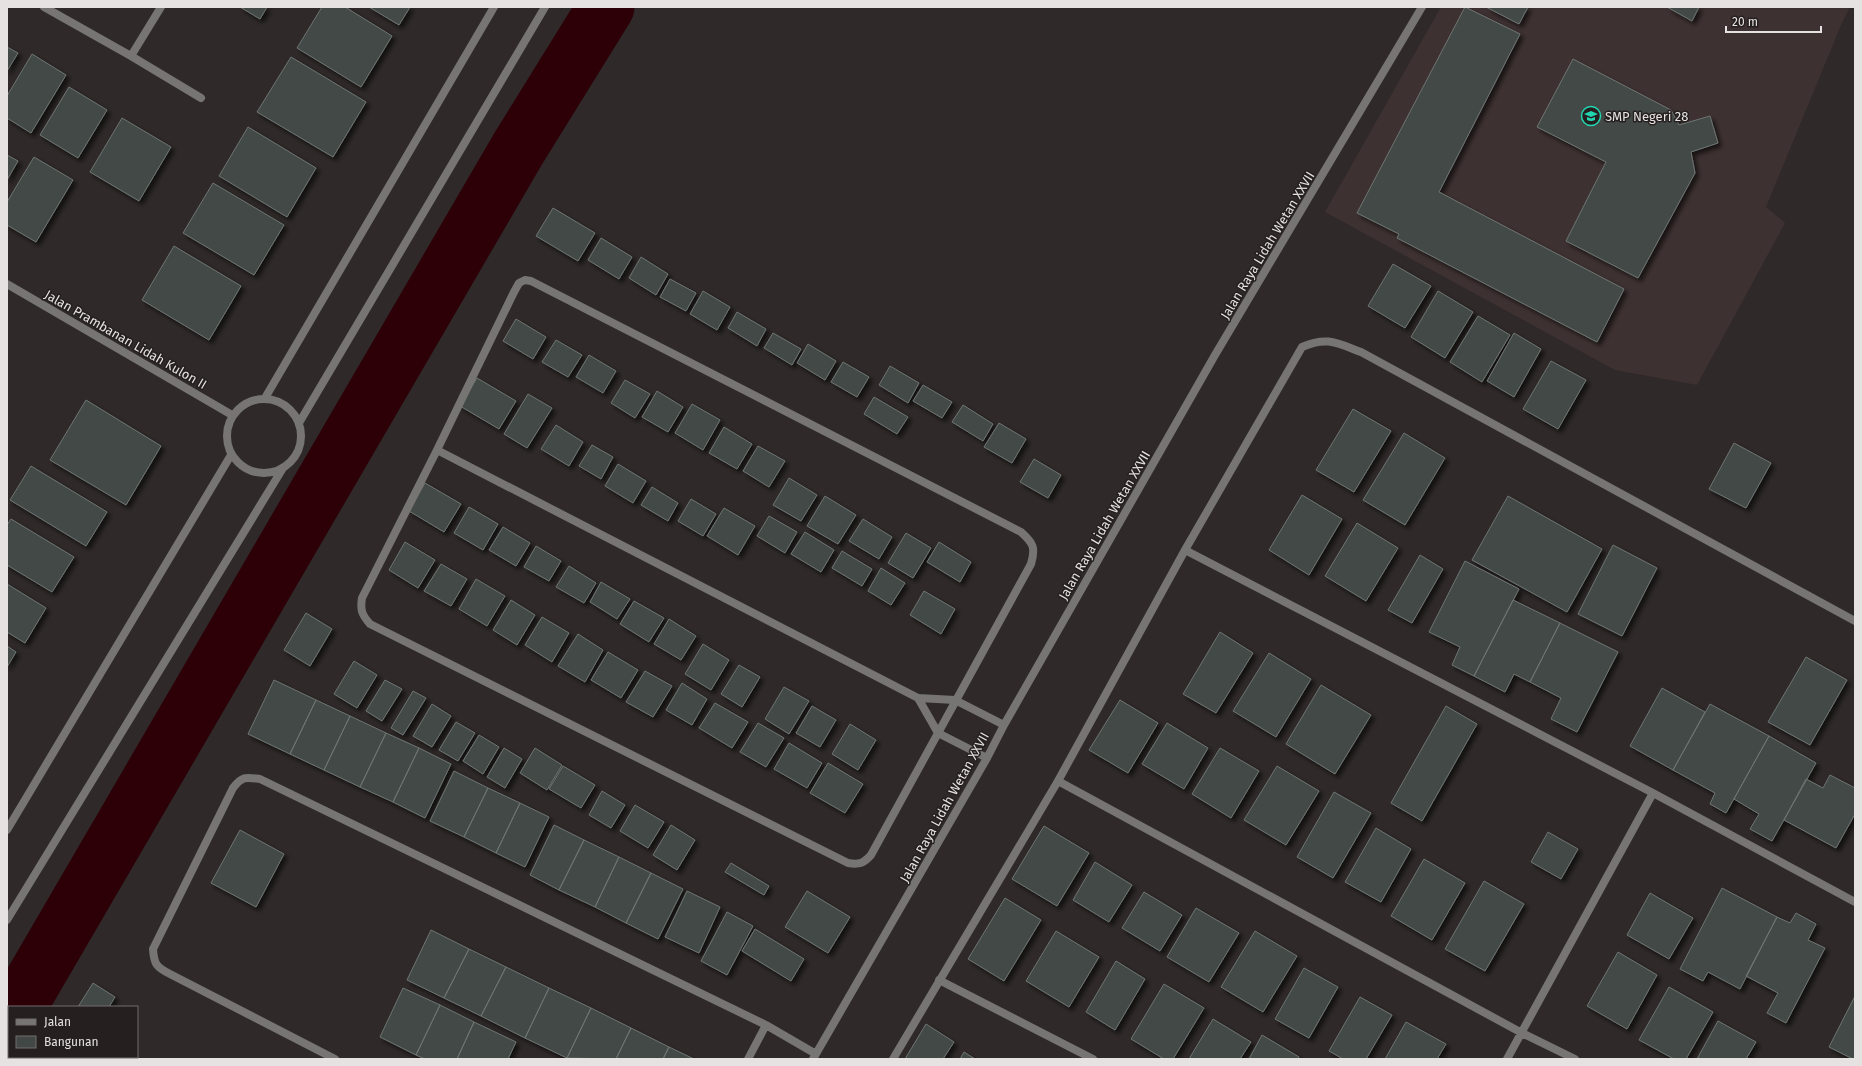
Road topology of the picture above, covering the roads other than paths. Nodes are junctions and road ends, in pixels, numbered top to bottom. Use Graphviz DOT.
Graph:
graph roads {
  1 [pos="44,7"];
  2 [pos="161,7"];
  3 [pos="494,7"];
  4 [pos="545,7"];
  5 [pos="1422,7"];
  6 [pos="131,56"];
  7 [pos="201,98"];
  8 [pos="7,284"];
  9 [pos="265,398"];
  10 [pos="232,415"];
  11 [pos="299,423"];
  12 [pos="437,450"];
  13 [pos="231,455"];
  14 [pos="283,468"];
  15 [pos="1185,550"];
  16 [pos="1855,621"];
  17 [pos="918,698"];
  18 [pos="955,700"];
  19 [pos="1004,725"];
  20 [pos="938,732"];
  21 [pos="987,758"];
  22 [pos="1058,781"];
  23 [pos="1653,793"];
  24 [pos="7,830"];
  25 [pos="1855,902"];
  26 [pos="7,920"];
  27 [pos="939,980"];
  28 [pos="766,1025"];
  29 [pos="1522,1033"];
  30 [pos="815,1057"];
  31 [pos="336,1059"];
  32 [pos="748,1059"];
  33 [pos="893,1059"];
  34 [pos="1093,1059"];
  35 [pos="1507,1059"];
  36 [pos="1575,1059"];
  1 -- 6 [label="street"];
  2 -- 6 [label="street"];
  3 -- 9 [label="street"];
  4 -- 11 [label="street"];
  5 -- 19 [label="street, Jalan Raya Lidah Wetan XXVII"];
  6 -- 7 [label="street"];
  8 -- 10 [label="street, Jalan Prambanan Lidah Kulon II"];
  9 -- 10 [label="street"];
  9 -- 11 [label="street"];
  10 -- 13 [label="street"];
  11 -- 14 [label="street"];
  12 -- 17 [label="street"];
  12 -- 18 [label="street"];
  12 -- 20 [label="street"];
  13 -- 14 [label="street"];
  13 -- 24 [label="street"];
  14 -- 26 [label="street"];
  15 -- 16 [label="street"];
  15 -- 22 [label="street"];
  15 -- 23 [label="street"];
  17 -- 18 [label="street"];
  17 -- 20 [label="street"];
  18 -- 19 [label="street"];
  18 -- 20 [label="street"];
  19 -- 21 [label="street, Jalan Raya Lidah Wetan XXVII"];
  20 -- 21 [label="street"];
  21 -- 30 [label="street, Jalan Raya Lidah Wetan XXVII"];
  22 -- 27 [label="street"];
  22 -- 29 [label="street"];
  23 -- 25 [label="street"];
  23 -- 29 [label="street"];
  27 -- 33 [label="street"];
  27 -- 34 [label="street"];
  28 -- 30 [label="street"];
  28 -- 31 [label="street"];
  28 -- 32 [label="street"];
  29 -- 35 [label="street"];
  29 -- 36 [label="street"];
}
